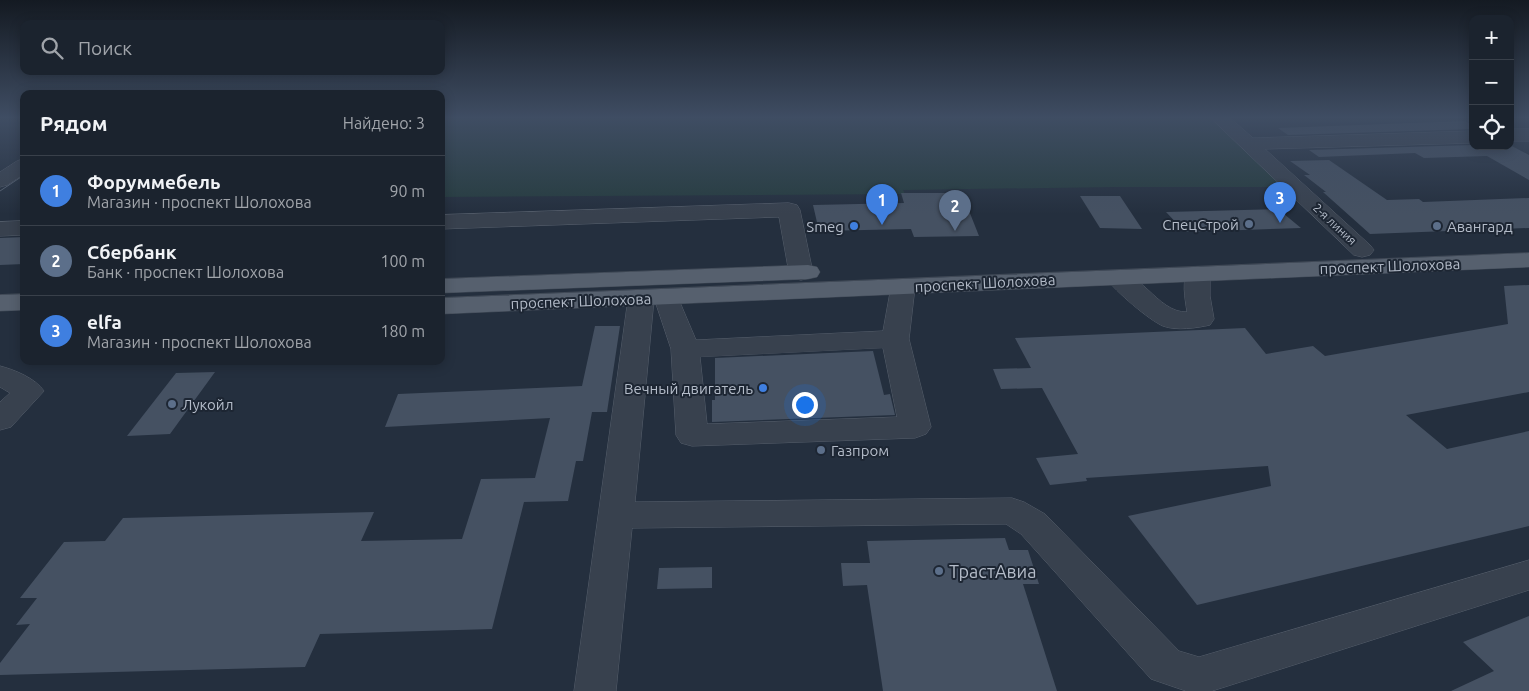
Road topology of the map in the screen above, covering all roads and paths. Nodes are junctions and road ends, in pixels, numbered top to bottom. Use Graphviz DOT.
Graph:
graph roads {
  1 [pos="1254,149"];
  2 [pos="20,168"];
  3 [pos="0,181"];
  4 [pos="445,222"];
  5 [pos="20,228"];
  6 [pos="0,229"];
  7 [pos="1529,244"];
  8 [pos="1362,250"];
  9 [pos="1529,260"];
  10 [pos="801,273"];
  11 [pos="1198,274"];
  12 [pos="1118,278"];
  13 [pos="445,286"];
  14 [pos="903,287"];
  15 [pos="654,298"];
  16 [pos="20,302"];
  17 [pos="0,303"];
  18 [pos="445,306"];
  19 [pos="20,320"];
  20 [pos="0,321"];
  21 [pos="895,339"];
  22 [pos="686,349"];
  23 [pos="0,376"];
  24 [pos="0,420"];
  25 [pos="617,509"];
  26 [pos="1529,575"];
  27 [pos="595,691"];
  1 -- 8 [label="street, 2-я линия"];
  2 -- 3 [label="street"];
  4 -- 10 [label="street"];
  5 -- 6 [label="street"];
  7 -- 8 [label="main road, проспект Шолохова"];
  8 -- 10 [label="main road, проспект Шолохова"];
  9 -- 11 [label="main road, проспект Шолохова"];
  10 -- 13 [label="main road, проспект Шолохова"];
  11 -- 12 [label="main road, проспект Шолохова"];
  11 -- 12 [label="street"];
  12 -- 14 [label="main road, проспект Шолохова"];
  14 -- 15 [label="main road, проспект Шолохова"];
  14 -- 21 [label="street"];
  15 -- 18 [label="main road, проспект Шолохова"];
  15 -- 22 [label="street"];
  15 -- 25 [label="street"];
  16 -- 17 [label="main road"];
  19 -- 20 [label="main road"];
  21 -- 22 [label="street"];
  21 -- 22 [label="street"];
  23 -- 24 [label="street"];
  25 -- 26 [label="street"];
  25 -- 27 [label="street"];
}
